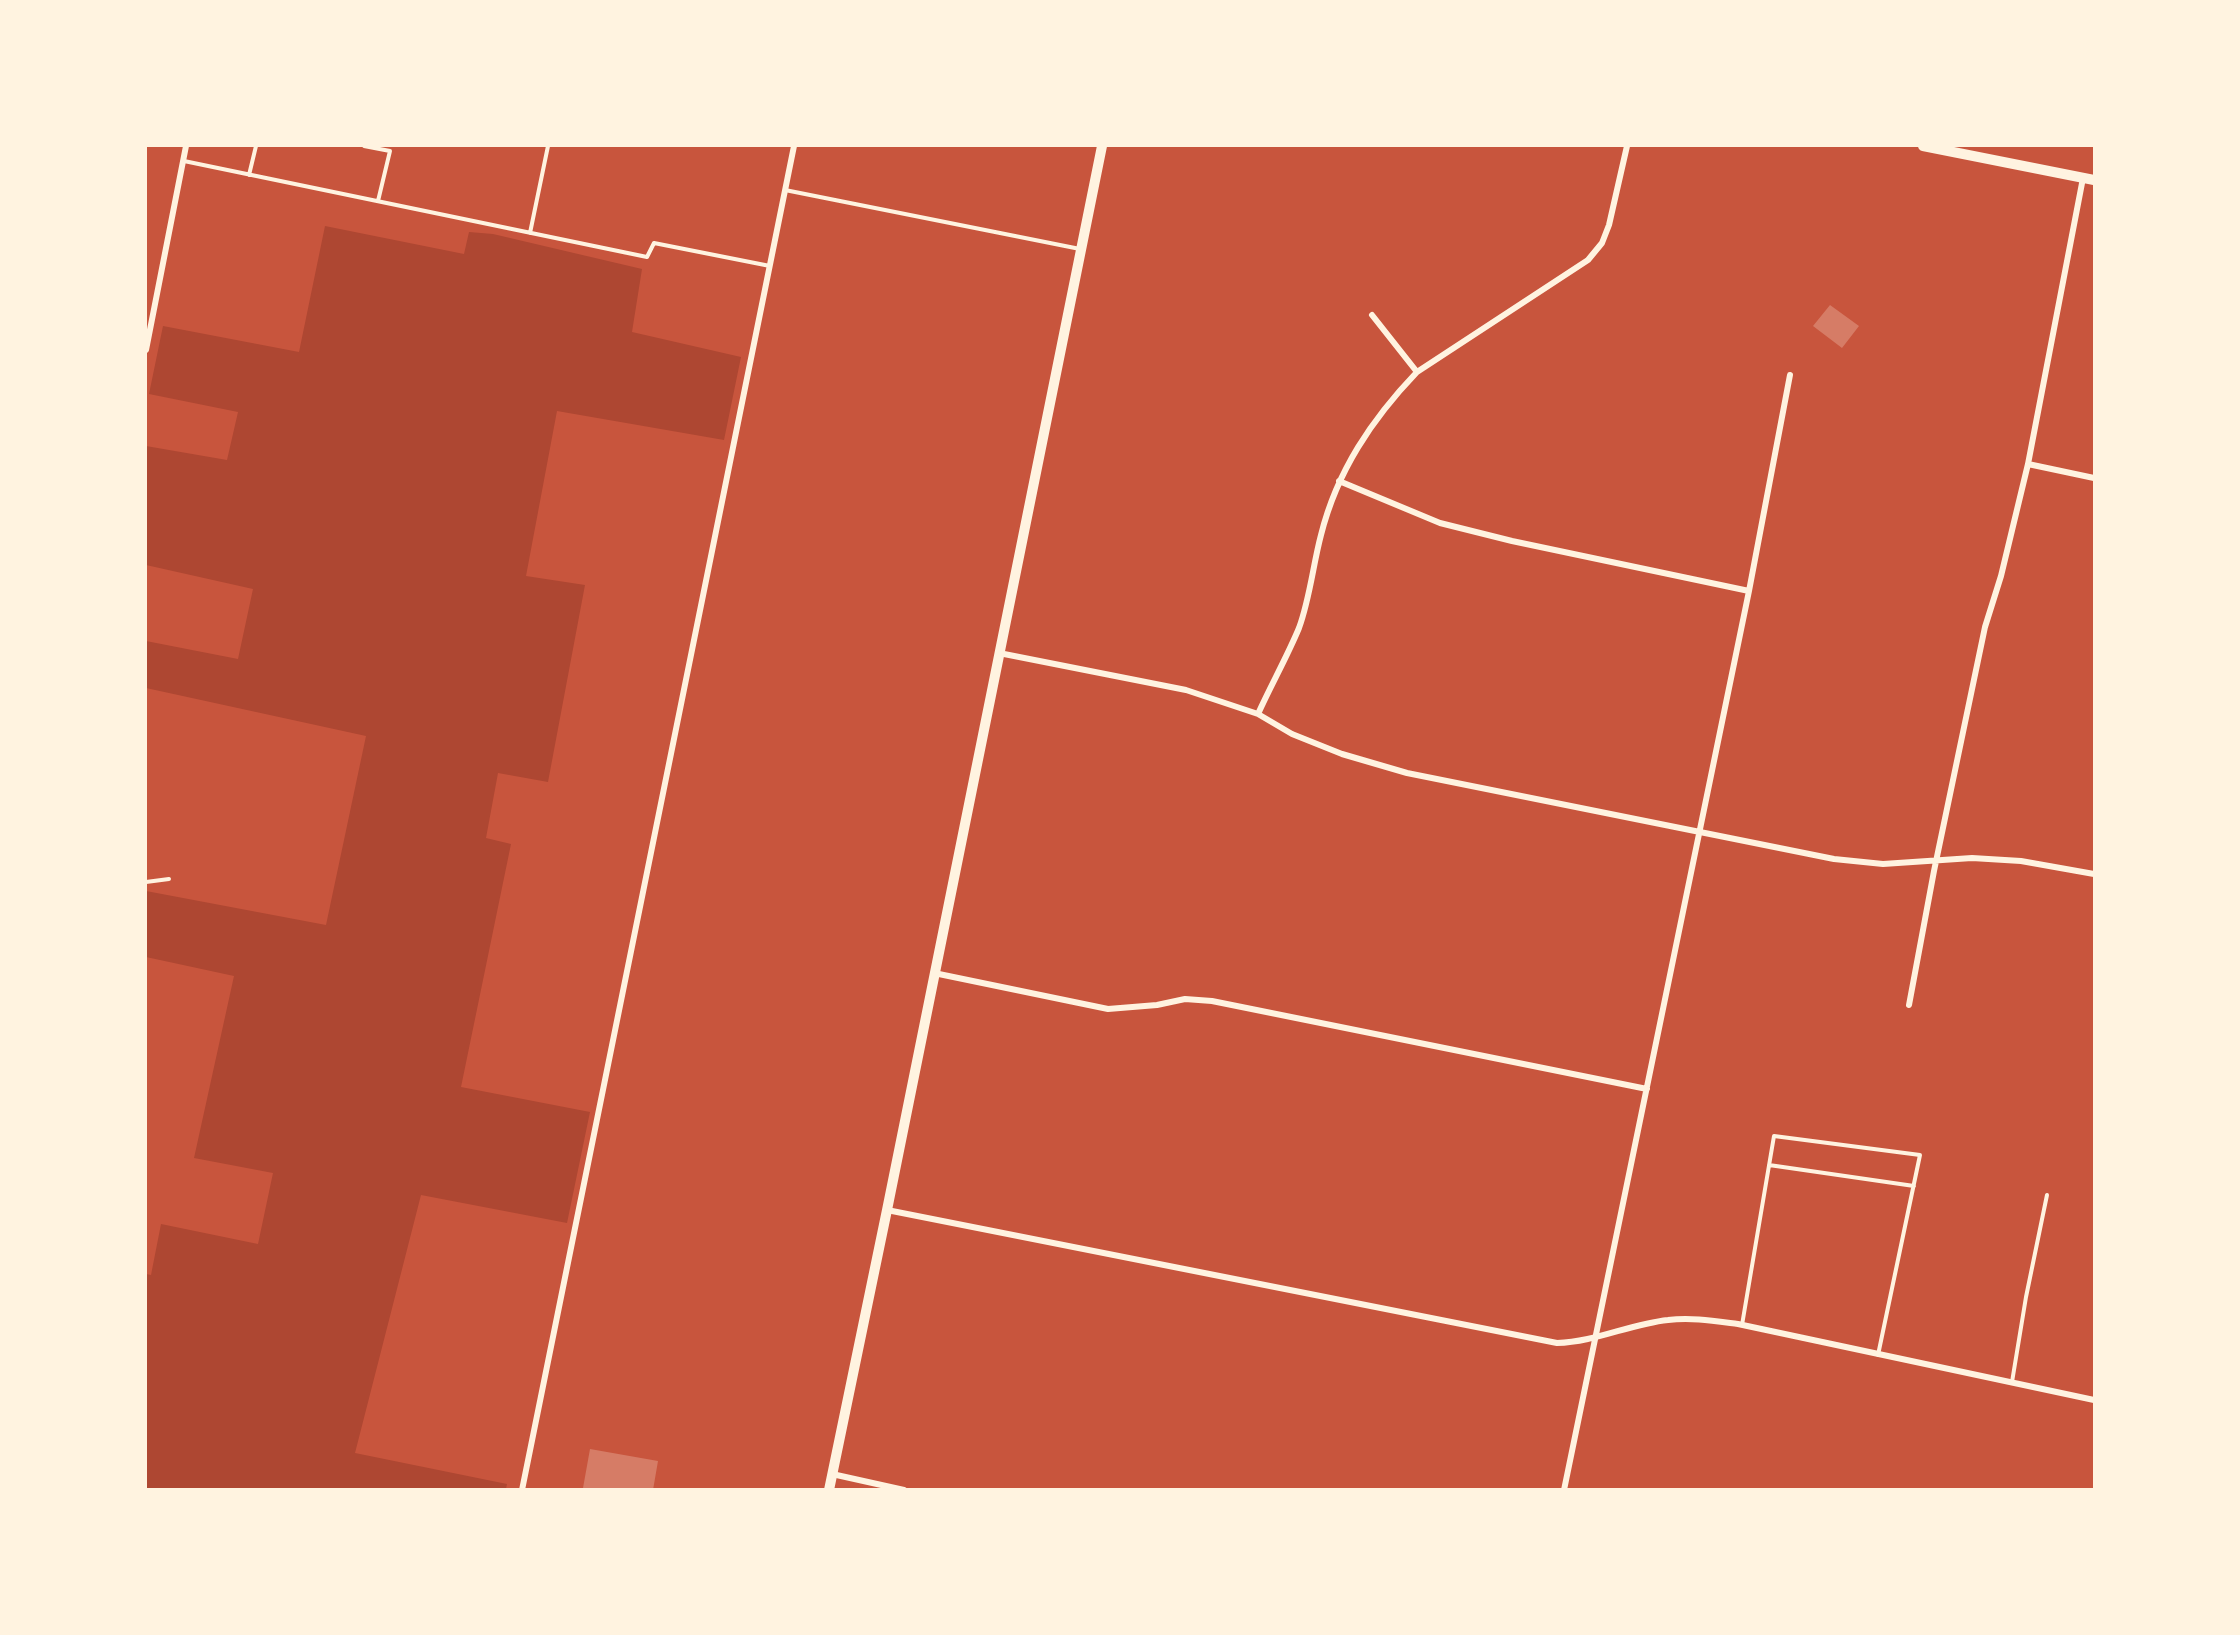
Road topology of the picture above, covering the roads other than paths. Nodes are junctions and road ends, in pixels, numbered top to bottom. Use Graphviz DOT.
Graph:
graph roads {
  1 [pos="186,146"];
  2 [pos="256,146"];
  3 [pos="364,146"];
  4 [pos="548,146"];
  5 [pos="794,146"];
  6 [pos="1102,146"];
  7 [pos="1627,146"];
  8 [pos="1923,146"];
  9 [pos="183,161"];
  10 [pos="249,175"];
  11 [pos="2089,179"];
  12 [pos="785,190"];
  13 [pos="378,201"];
  14 [pos="530,233"];
  15 [pos="1081,249"];
  16 [pos="770,266"];
  17 [pos="1372,315"];
  18 [pos="146,350"];
  19 [pos="1417,372"];
  20 [pos="1790,375"];
  21 [pos="2028,464"];
  22 [pos="2094,478"];
  23 [pos="1339,481"];
  24 [pos="1749,591"];
  25 [pos="999,653"];
  26 [pos="1258,714"];
  27 [pos="1699,832"];
  28 [pos="1936,861"];
  29 [pos="2094,874"];
  30 [pos="169,879"];
  31 [pos="146,882"];
  32 [pos="934,973"];
  33 [pos="1909,1005"];
  34 [pos="1647,1089"];
  35 [pos="1769,1165"];
  36 [pos="1914,1186"];
  37 [pos="2047,1195"];
  38 [pos="887,1210"];
  39 [pos="1742,1325"];
  40 [pos="1596,1338"];
  41 [pos="1878,1355"];
  42 [pos="2012,1383"];
  43 [pos="2094,1400"];
  44 [pos="832,1474"];
  45 [pos="522,1490"];
  46 [pos="829,1490"];
  47 [pos="904,1490"];
  48 [pos="1564,1490"];
  1 -- 9 [label="street"];
  2 -- 10 [label="lane"];
  3 -- 13 [label="lane"];
  4 -- 14 [label="lane"];
  5 -- 12 [label="street"];
  6 -- 15 [label="street"];
  7 -- 19 [label="street"];
  8 -- 11 [label="street"];
  9 -- 10 [label="lane"];
  9 -- 18 [label="street"];
  10 -- 13 [label="lane"];
  11 -- 21 [label="street"];
  12 -- 15 [label="lane"];
  12 -- 16 [label="street"];
  13 -- 14 [label="lane"];
  14 -- 16 [label="lane"];
  15 -- 25 [label="street"];
  16 -- 45 [label="street"];
  17 -- 19 [label="street"];
  19 -- 23 [label="street"];
  20 -- 24 [label="street"];
  21 -- 22 [label="street"];
  21 -- 28 [label="street"];
  23 -- 24 [label="street"];
  23 -- 26 [label="street"];
  24 -- 27 [label="street"];
  25 -- 26 [label="street"];
  25 -- 32 [label="street"];
  26 -- 27 [label="street"];
  27 -- 28 [label="street"];
  27 -- 34 [label="street"];
  28 -- 29 [label="street"];
  28 -- 33 [label="street"];
  30 -- 31 [label="lane"];
  32 -- 34 [label="street"];
  32 -- 38 [label="street"];
  34 -- 40 [label="street"];
  35 -- 36 [label="lane"];
  35 -- 36 [label="lane"];
  35 -- 39 [label="lane"];
  36 -- 41 [label="lane"];
  37 -- 42 [label="lane"];
  38 -- 40 [label="street"];
  38 -- 44 [label="street"];
  39 -- 40 [label="street"];
  39 -- 41 [label="street"];
  40 -- 48 [label="street"];
  41 -- 42 [label="street"];
  42 -- 43 [label="street"];
  44 -- 46 [label="street"];
  44 -- 47 [label="street"];
}
